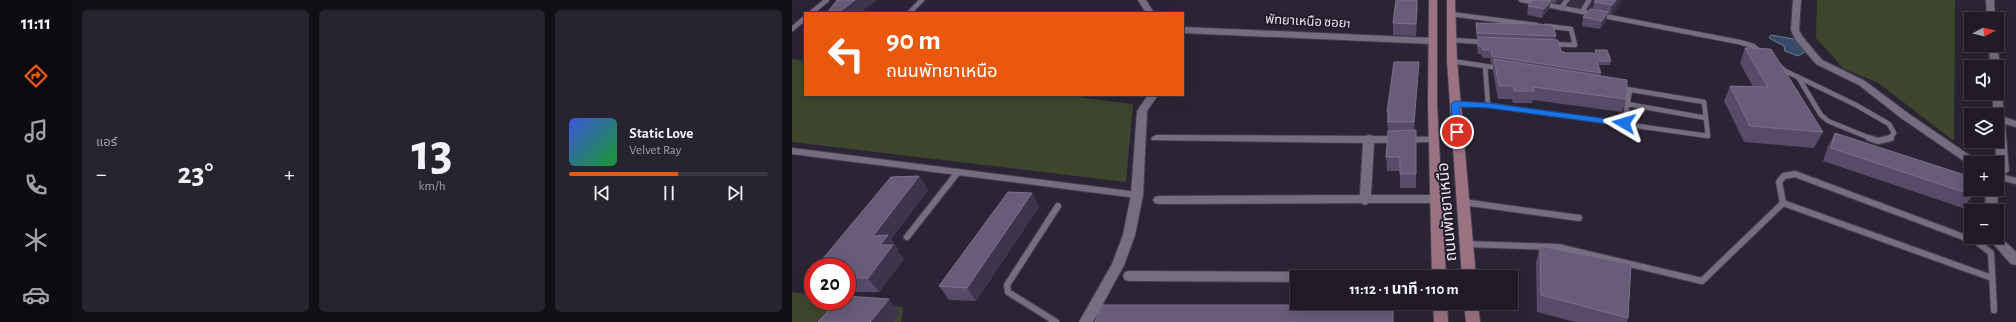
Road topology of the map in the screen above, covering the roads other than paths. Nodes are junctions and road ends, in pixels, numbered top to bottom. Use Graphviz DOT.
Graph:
graph roads {
  1 [pos="827,0"];
  2 [pos="922,0"];
  3 [pos="1142,0"];
  4 [pos="1433,0"];
  5 [pos="1451,0"];
  6 [pos="1523,0"];
  7 [pos="1567,0"];
  8 [pos="1590,0"];
  9 [pos="1797,0"];
  10 [pos="1990,0"];
  11 [pos="1561,8"];
  12 [pos="812,12"];
  13 [pos="910,12"];
  14 [pos="1149,12"];
  15 [pos="1582,12"];
  16 [pos="1991,12"];
  17 [pos="1451,14"];
  18 [pos="804,19"];
  19 [pos="792,29"];
  20 [pos="1184,30"];
  21 [pos="1451,40"];
  22 [pos="1432,41"];
  23 [pos="1490,42"];
  24 [pos="1544,44"];
  25 [pos="1769,58"];
  26 [pos="1452,61"];
  27 [pos="1774,62"];
  28 [pos="1485,66"];
  29 [pos="1509,69"];
  30 [pos="1798,76"];
  31 [pos="1615,87"];
  32 [pos="1630,90"];
  33 [pos="1151,96"];
  34 [pos="1455,104"];
  35 [pos="1627,104"];
  36 [pos="1488,105"];
  37 [pos="1706,118"];
  38 [pos="2004,121"];
  39 [pos="1624,123"];
  40 [pos="2016,124"];
  41 [pos="1156,138"];
  42 [pos="1370,138"];
  43 [pos="1434,140"];
  44 [pos="792,151"];
  45 [pos="1965,156"];
  46 [pos="958,172"];
  47 [pos="2004,176"];
  48 [pos="2016,181"];
  49 [pos="1137,195"];
  50 [pos="1159,200"];
  51 [pos="1436,200"];
  52 [pos="1365,201"];
  53 [pos="1463,202"];
  54 [pos="1783,203"];
  55 [pos="1058,206"];
  56 [pos="1579,218"];
  57 [pos="907,237"];
  58 [pos="1466,244"];
  59 [pos="2000,244"];
  60 [pos="2016,260"];
  61 [pos="1439,270"];
  62 [pos="1468,270"];
  63 [pos="1130,276"];
  64 [pos="1290,277"];
  65 [pos="1992,278"];
  66 [pos="1440,310"];
  67 [pos="1471,310"];
  68 [pos="1994,310"];
  69 [pos="1056,322"];
  70 [pos="1086,322"];
  71 [pos="1441,322"];
  72 [pos="1472,322"];
  1 -- 12 [label="lane"];
  2 -- 13 [label="lane"];
  3 -- 14 [label="street"];
  4 -- 22 [label="main road, ถนนพัทยาเหนือ"];
  5 -- 17 [label="main road, ถนนพัทยาเหนือ"];
  6 -- 11 [label="lane"];
  7 -- 11 [label="lane"];
  8 -- 15 [label="lane"];
  9 -- 45 [label="street"];
  10 -- 16 [label="street"];
  11 -- 15 [label="lane"];
  15 -- 25 [label="lane"];
  17 -- 21 [label="main road, ถนนพัทยาเหนือ"];
  17 -- 24 [label="lane"];
  18 -- 19 [label="lane"];
  20 -- 22 [label="street, พัทยาเหนือ ซอย1"];
  21 -- 23 [label="lane"];
  21 -- 26 [label="main road, ถนนพัทยาเหนือ"];
  22 -- 43 [label="main road, ถนนพัทยาเหนือ"];
  26 -- 28 [label="lane"];
  26 -- 34 [label="main road, ถนนพัทยาเหนือ"];
  27 -- 30 [label="lane"];
  28 -- 29 [label="lane"];
  28 -- 36 [label="lane"];
  30 -- 30 [label="lane"];
  31 -- 32 [label="lane"];
  32 -- 35 [label="lane"];
  32 -- 37 [label="lane"];
  33 -- 49 [label="street"];
  34 -- 36 [label="lane"];
  34 -- 53 [label="main road, ถนนพัทยาเหนือ"];
  35 -- 37 [label="lane"];
  35 -- 39 [label="lane"];
  36 -- 39 [label="lane"];
  37 -- 39 [label="lane"];
  38 -- 40 [label="street"];
  41 -- 42 [label="street"];
  42 -- 43 [label="street"];
  42 -- 52 [label="street"];
  43 -- 51 [label="main road, ถนนพัทยาเหนือ"];
  44 -- 46 [label="lane"];
  46 -- 49 [label="lane"];
  46 -- 57 [label="lane"];
  47 -- 48 [label="lane"];
  49 -- 70 [label="street"];
  50 -- 52 [label="street"];
  51 -- 52 [label="street"];
  51 -- 61 [label="main road, ถนนพัทยาเหนือ"];
  53 -- 56 [label="lane"];
  53 -- 58 [label="main road, ถนนพัทยาเหนือ"];
  54 -- 58 [label="lane"];
  54 -- 65 [label="lane"];
  54 -- 65 [label="lane"];
  55 -- 69 [label="lane"];
  58 -- 62 [label="main road, ถนนพัทยาเหนือ"];
  59 -- 60 [label="street"];
  63 -- 64 [label="street"];
  65 -- 68 [label="lane"];
  66 -- 71 [label="main road"];
  67 -- 72 [label="main road"];
}
